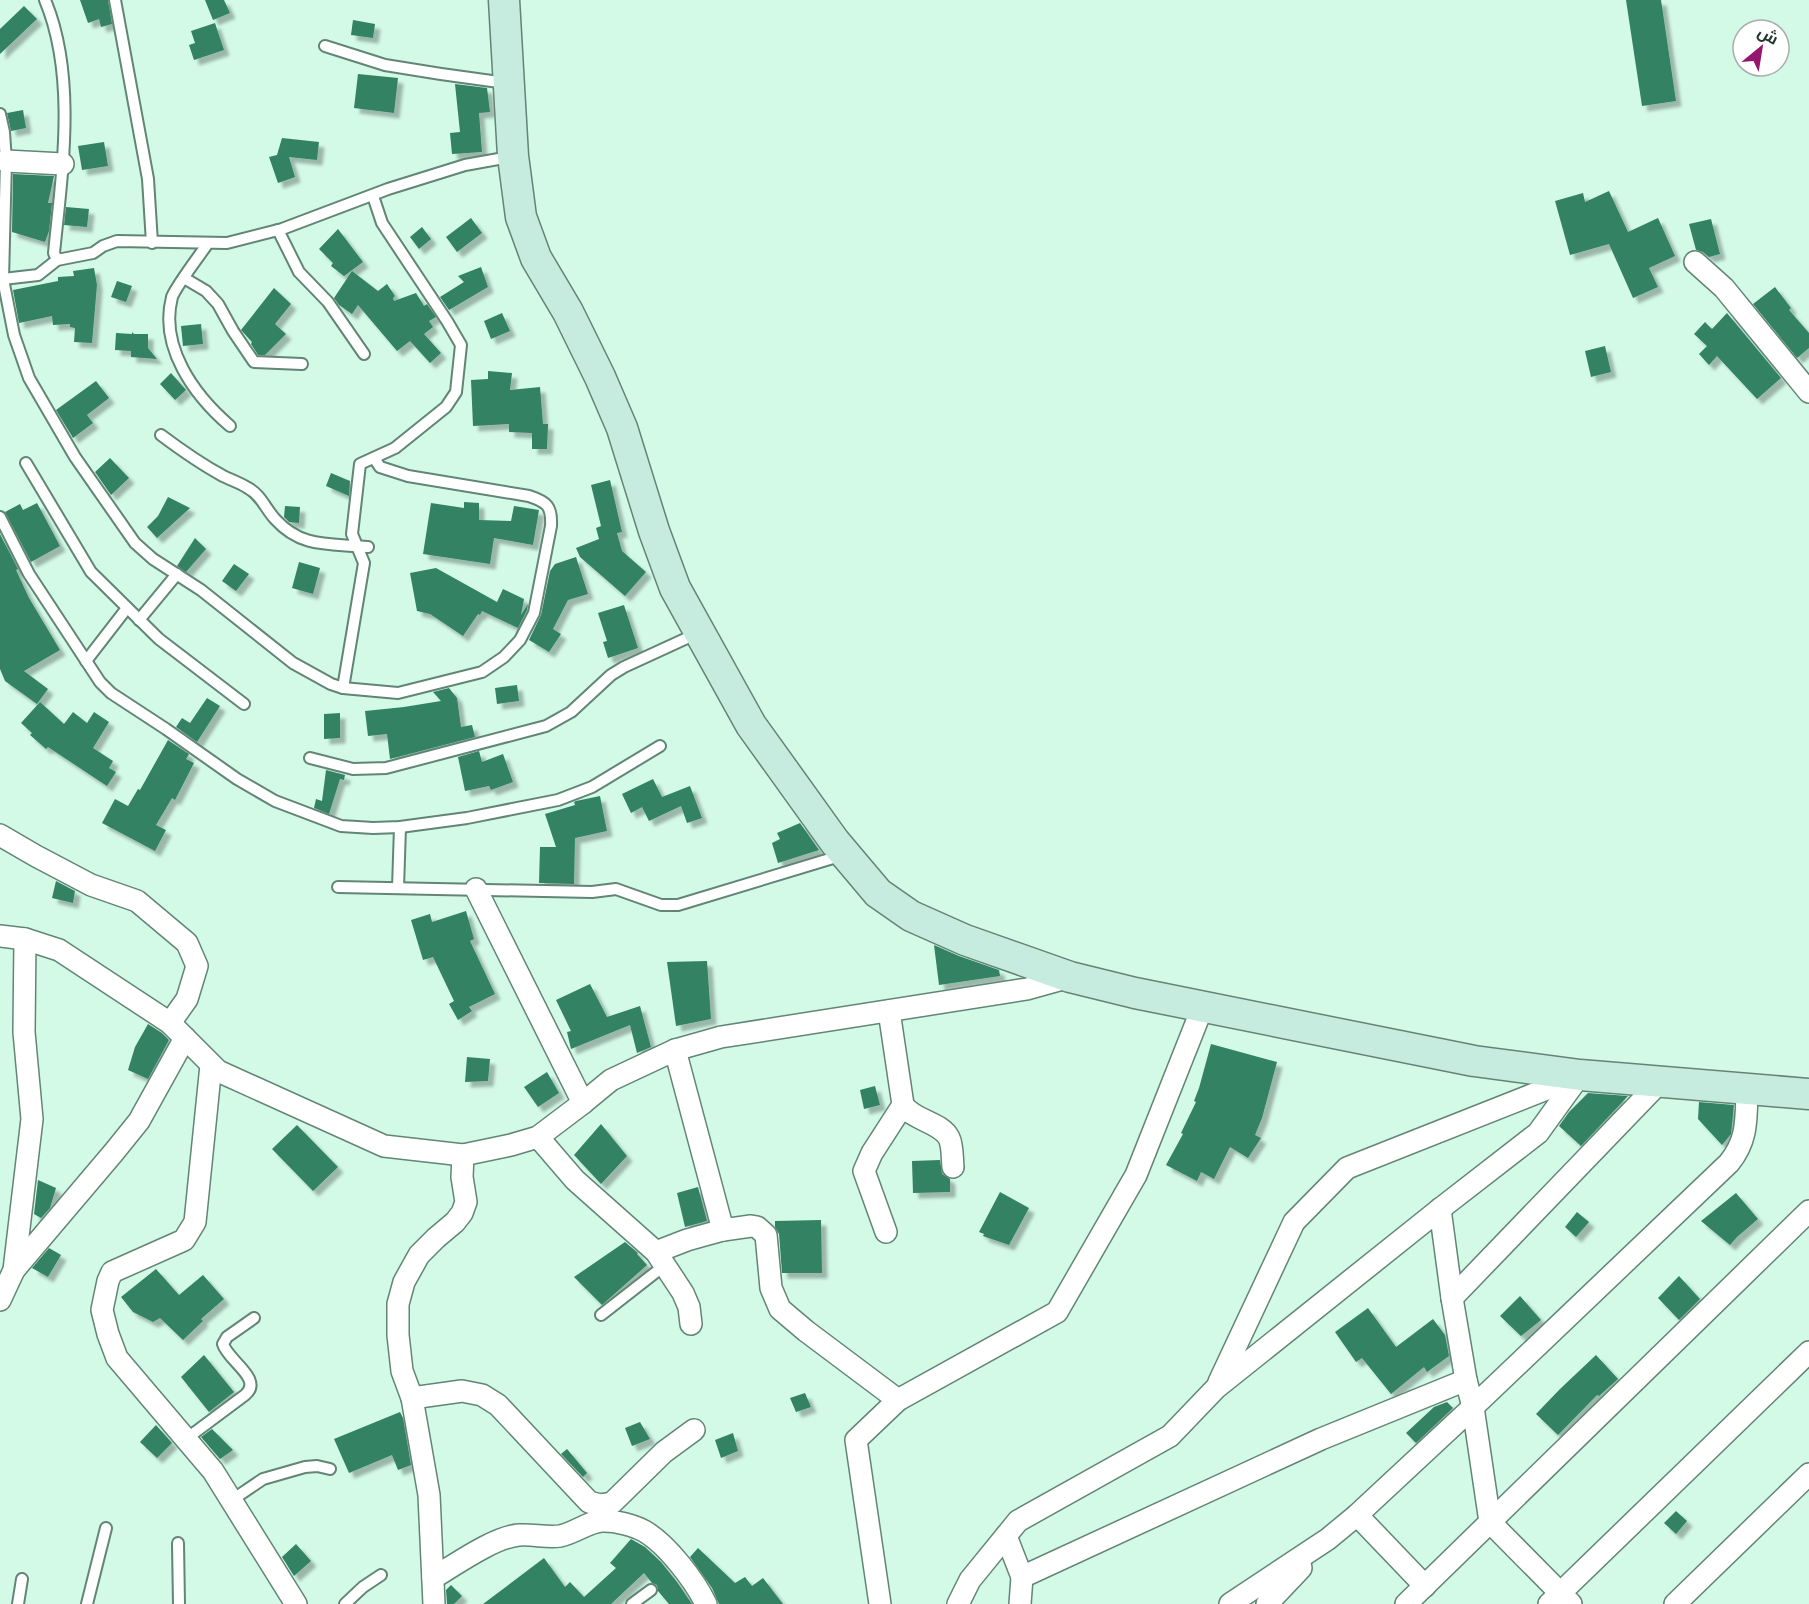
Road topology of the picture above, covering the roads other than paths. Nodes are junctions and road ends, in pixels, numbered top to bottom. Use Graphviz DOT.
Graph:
graph roads {
  1 [pos="45,0"];
  2 [pos="115,0"];
  3 [pos="504,0"];
  4 [pos="325,46"];
  5 [pos="509,83"];
  6 [pos="0,114"];
  7 [pos="513,156"];
  8 [pos="6,161"];
  9 [pos="63,164"];
  10 [pos="373,195"];
  11 [pos="278,230"];
  12 [pos="152,243"];
  13 [pos="208,243"];
  14 [pos="57,260"];
  15 [pos="1695,262"];
  16 [pos="184,278"];
  17 [pos="3,279"];
  18 [pos="364,354"];
  19 [pos="302,364"];
  20 [pos="1809,392"];
  21 [pos="230,426"];
  22 [pos="161,435"];
  23 [pos="374,458"];
  24 [pos="26,462"];
  25 [pos="0,517"];
  26 [pos="362,546"];
  27 [pos="177,574"];
  28 [pos="127,608"];
  29 [pos="139,620"];
  30 [pos="700,632"];
  31 [pos="86,661"];
  32 [pos="343,688"];
  33 [pos="244,704"];
  34 [pos="660,746"];
  35 [pos="310,758"];
  36 [pos="400,827"];
  37 [pos="0,835"];
  38 [pos="845,854"];
  39 [pos="338,887"];
  40 [pos="398,888"];
  41 [pos="476,889"];
  42 [pos="0,936"];
  43 [pos="25,939"];
  44 [pos="1071,977"];
  45 [pos="1203,1006"];
  46 [pos="889,1011"];
  47 [pos="170,1023"];
  48 [pos="185,1038"];
  49 [pos="675,1050"];
  50 [pos="211,1065"];
  51 [pos="1580,1075"];
  52 [pos="1659,1083"];
  53 [pos="1747,1090"];
  54 [pos="1809,1094"];
  55 [pos="583,1103"];
  56 [pos="903,1105"];
  57 [pos="538,1137"];
  58 [pos="463,1155"];
  59 [pos="952,1167"];
  60 [pos="1440,1209"];
  61 [pos="1809,1211"];
  62 [pos="723,1230"];
  63 [pos="886,1232"];
  64 [pos="660,1259"];
  65 [pos="14,1270"];
  66 [pos="1452,1298"];
  67 [pos="0,1300"];
  68 [pos="600,1315"];
  69 [pos="254,1318"];
  70 [pos="691,1324"];
  71 [pos="1809,1352"];
  72 [pos="1466,1380"];
  73 [pos="1216,1388"];
  74 [pos="412,1398"];
  75 [pos="898,1400"];
  76 [pos="1473,1407"];
  77 [pos="694,1430"];
  78 [pos="186,1439"];
  79 [pos="330,1469"];
  80 [pos="1809,1474"];
  81 [pos="232,1500"];
  82 [pos="1357,1515"];
  83 [pos="1490,1522"];
  84 [pos="106,1528"];
  85 [pos="1006,1536"];
  86 [pos="1328,1539"];
  87 [pos="178,1543"];
  88 [pos="381,1575"];
  89 [pos="1022,1577"];
  90 [pos="433,1578"];
  91 [pos="22,1579"];
  92 [pos="1425,1586"];
  93 [pos="651,1590"];
  94 [pos="1560,1600"];
  95 [pos="18,1604"];
  96 [pos="87,1604"];
  97 [pos="179,1604"];
  98 [pos="296,1604"];
  99 [pos="345,1604"];
  100 [pos="434,1604"];
  101 [pos="632,1604"];
  102 [pos="706,1604"];
  103 [pos="880,1604"];
  104 [pos="958,1604"];
  105 [pos="1020,1604"];
  106 [pos="1230,1604"];
  107 [pos="1267,1604"];
  108 [pos="1406,1604"];
  109 [pos="1675,1604"];
  1 -- 9 [label="lane"];
  2 -- 12 [label="lane"];
  3 -- 5 [label="main road"];
  4 -- 5 [label="lane"];
  5 -- 7 [label="main road"];
  6 -- 8 [label="lane"];
  7 -- 10 [label="lane"];
  7 -- 30 [label="main road"];
  8 -- 9 [label="street"];
  8 -- 17 [label="lane"];
  9 -- 14 [label="lane"];
  10 -- 11 [label="lane"];
  10 -- 23 [label="lane"];
  11 -- 13 [label="lane"];
  11 -- 18 [label="lane"];
  12 -- 13 [label="lane"];
  12 -- 14 [label="lane"];
  13 -- 16 [label="lane"];
  14 -- 17 [label="lane"];
  15 -- 20 [label="street"];
  16 -- 19 [label="lane"];
  16 -- 21 [label="lane"];
  17 -- 27 [label="lane"];
  22 -- 26 [label="lane"];
  23 -- 26 [label="lane"];
  23 -- 32 [label="lane"];
  24 -- 28 [label="lane"];
  25 -- 31 [label="lane"];
  26 -- 32 [label="lane"];
  27 -- 29 [label="lane"];
  27 -- 32 [label="lane"];
  28 -- 29 [label="lane"];
  28 -- 31 [label="lane"];
  29 -- 33 [label="lane"];
  30 -- 35 [label="lane"];
  30 -- 38 [label="main road"];
  31 -- 36 [label="lane"];
  34 -- 36 [label="lane"];
  36 -- 40 [label="lane"];
  37 -- 47 [label="street"];
  38 -- 41 [label="lane"];
  38 -- 44 [label="main road"];
  39 -- 40 [label="lane"];
  40 -- 41 [label="lane"];
  41 -- 55 [label="street"];
  42 -- 43 [label="street"];
  43 -- 47 [label="street"];
  43 -- 65 [label="street"];
  44 -- 45 [label="main road"];
  44 -- 46 [label="street"];
  45 -- 51 [label="main road"];
  45 -- 75 [label="street"];
  46 -- 49 [label="street"];
  46 -- 56 [label="street"];
  47 -- 48 [label="street"];
  48 -- 50 [label="street"];
  48 -- 65 [label="street"];
  49 -- 55 [label="street"];
  49 -- 62 [label="street"];
  50 -- 58 [label="street"];
  50 -- 78 [label="street"];
  51 -- 52 [label="main road"];
  51 -- 60 [label="street"];
  51 -- 73 [label="street"];
  52 -- 53 [label="main road"];
  52 -- 66 [label="street"];
  53 -- 54 [label="main road"];
  53 -- 76 [label="street"];
  55 -- 57 [label="street"];
  56 -- 59 [label="street"];
  56 -- 63 [label="street"];
  57 -- 58 [label="street"];
  57 -- 64 [label="street"];
  58 -- 74 [label="street"];
  60 -- 66 [label="street"];
  60 -- 73 [label="street"];
  61 -- 83 [label="street"];
  62 -- 64 [label="street"];
  62 -- 75 [label="street"];
  64 -- 68 [label="lane"];
  64 -- 70 [label="street"];
  65 -- 67 [label="street"];
  66 -- 72 [label="street"];
  69 -- 78 [label="lane"];
  71 -- 94 [label="street"];
  72 -- 76 [label="street"];
  72 -- 89 [label="street"];
  73 -- 85 [label="street"];
  74 -- 77 [label="street"];
  74 -- 90 [label="street"];
  75 -- 103 [label="street"];
  76 -- 82 [label="street"];
  76 -- 83 [label="street"];
  78 -- 81 [label="street"];
  79 -- 81 [label="lane"];
  80 -- 109 [label="street"];
  81 -- 98 [label="street"];
  82 -- 86 [label="street"];
  82 -- 92 [label="street"];
  83 -- 92 [label="street"];
  83 -- 94 [label="street"];
  84 -- 96 [label="lane"];
  85 -- 89 [label="street"];
  85 -- 104 [label="street"];
  86 -- 106 [label="street"];
  86 -- 107 [label="street"];
  87 -- 97 [label="lane"];
  88 -- 99 [label="lane"];
  89 -- 105 [label="street"];
  90 -- 100 [label="street"];
  90 -- 102 [label="street"];
  91 -- 95 [label="lane"];
  92 -- 108 [label="street"];
  93 -- 101 [label="lane"];
}
